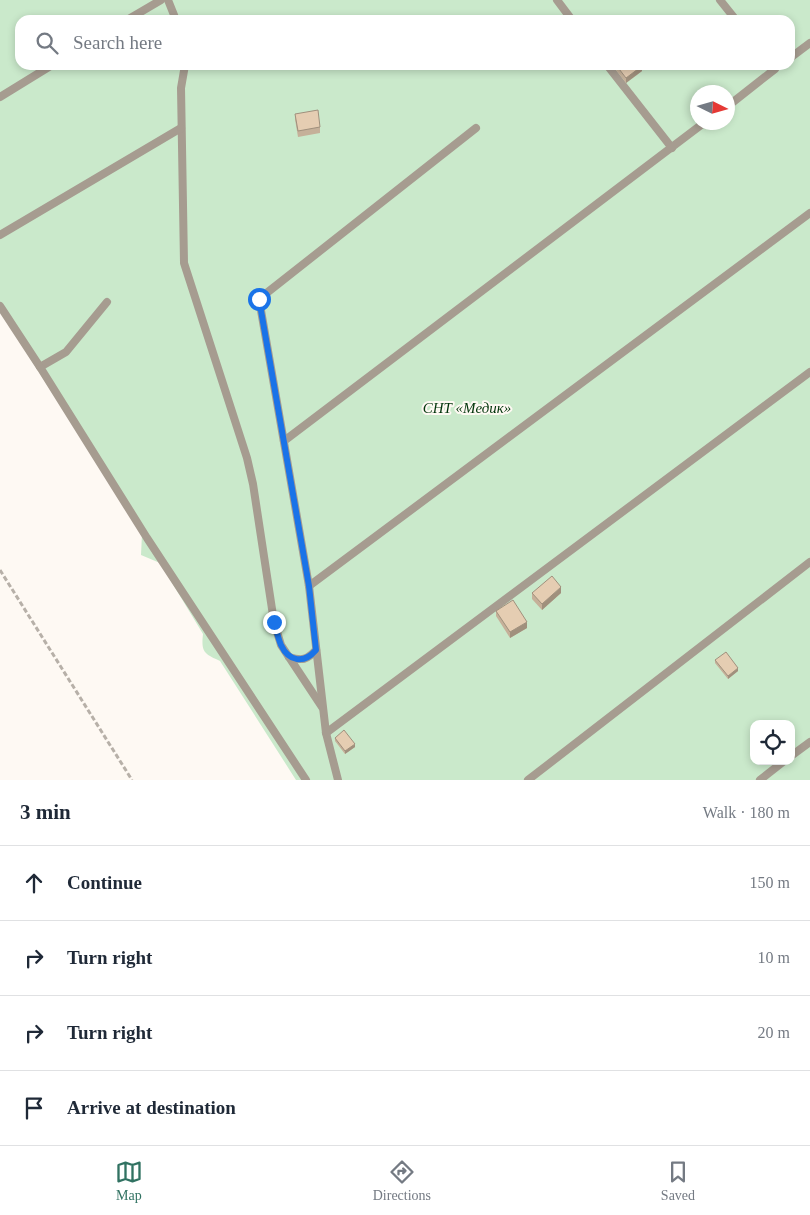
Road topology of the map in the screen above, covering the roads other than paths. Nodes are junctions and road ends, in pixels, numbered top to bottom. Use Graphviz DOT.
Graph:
graph roads {
  1 [pos="161,0"];
  2 [pos="168,0"];
  3 [pos="556,0"];
  4 [pos="720,0"];
  5 [pos="136,15"];
  6 [pos="174,15"];
  7 [pos="568,15"];
  8 [pos="732,15"];
  9 [pos="810,43"];
  10 [pos="795,54"];
  11 [pos="44,70"];
  12 [pos="184,70"];
  13 [pos="611,70"];
  14 [pos="771,70"];
  15 [pos="0,96"];
  16 [pos="735,100"];
  17 [pos="181,128"];
  18 [pos="476,128"];
  19 [pos="695,130"];
  20 [pos="672,148"];
  21 [pos="810,213"];
  22 [pos="0,235"];
  23 [pos="107,302"];
  24 [pos="0,306"];
  25 [pos="40,367"];
  26 [pos="810,372"];
  27 [pos="284,442"];
  28 [pos="810,562"];
  29 [pos="309,586"];
  30 [pos="316,650"];
  31 [pos="289,657"];
  32 [pos="323,708"];
  33 [pos="326,733"];
  34 [pos="810,742"];
  35 [pos="795,753"];
  36 [pos="779,765"];
  37 [pos="306,780"];
  38 [pos="338,780"];
  39 [pos="528,780"];
  40 [pos="760,780"];
  1 -- 5 [label="lane"];
  2 -- 6 [label="lane"];
  3 -- 7 [label="lane"];
  4 -- 8 [label="lane"];
  9 -- 10 [label="lane"];
  11 -- 15 [label="lane"];
  12 -- 17 [label="lane"];
  13 -- 20 [label="lane"];
  14 -- 16 [label="lane"];
  17 -- 22 [label="lane"];
  17 -- 31 [label="lane"];
  18 -- 27 [label="lane"];
  19 -- 20 [label="lane"];
  20 -- 27 [label="lane"];
  21 -- 29 [label="lane"];
  23 -- 25 [label="lane"];
  24 -- 25 [label="lane"];
  25 -- 37 [label="lane"];
  26 -- 33 [label="lane"];
  27 -- 29 [label="lane"];
  28 -- 39 [label="lane"];
  29 -- 30 [label="lane"];
  30 -- 31 [label="lane"];
  30 -- 32 [label="lane"];
  31 -- 32 [label="lane"];
  32 -- 33 [label="lane"];
  33 -- 38 [label="lane"];
  34 -- 35 [label="lane"];
  36 -- 40 [label="lane"];
}
